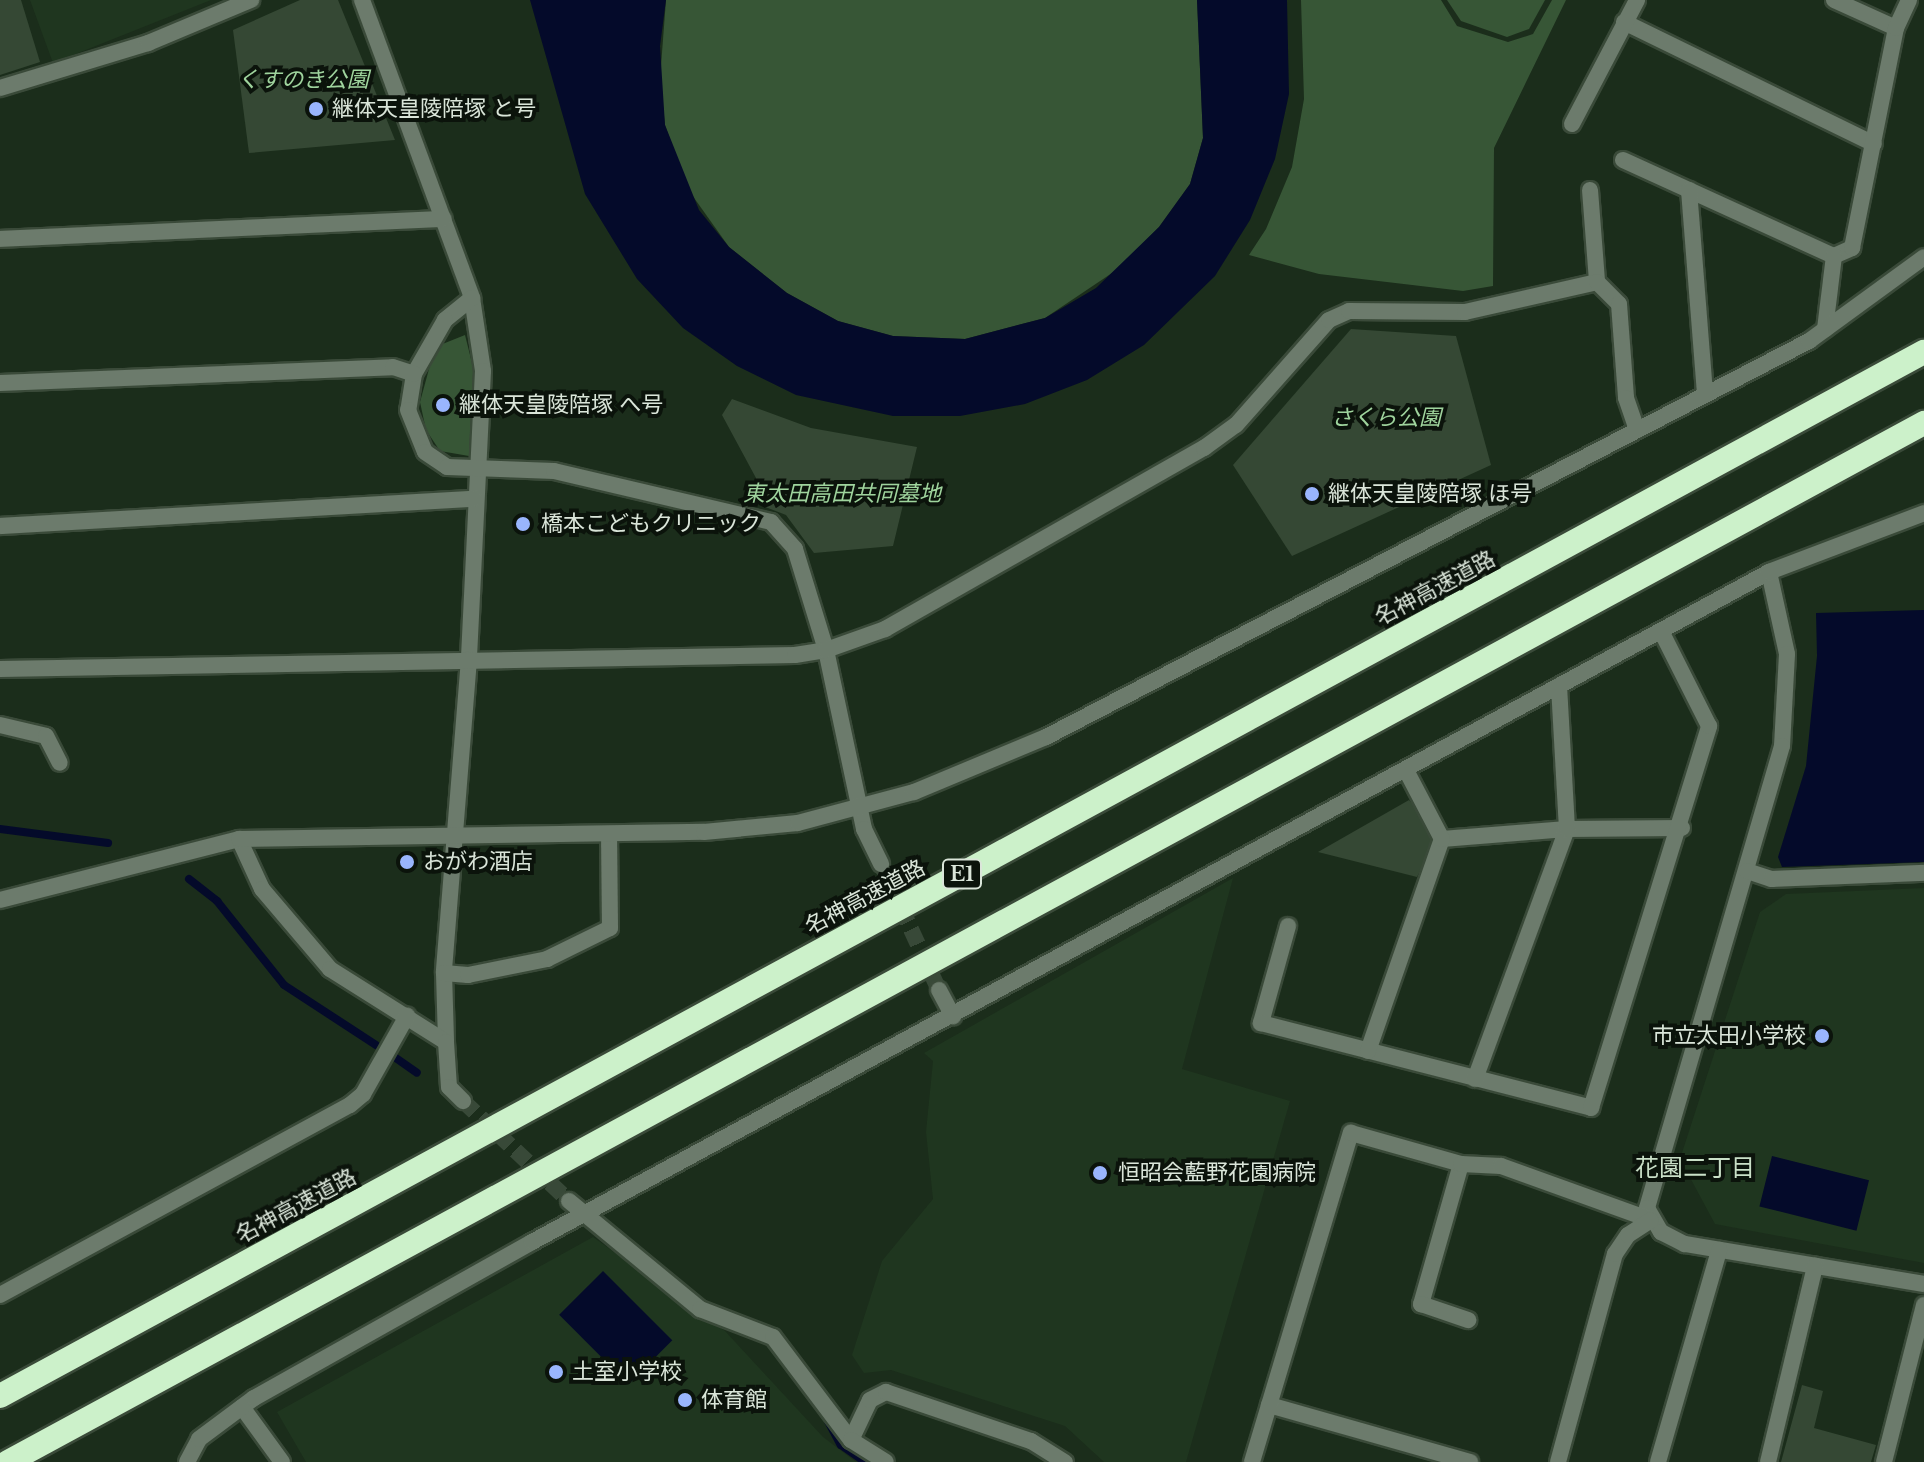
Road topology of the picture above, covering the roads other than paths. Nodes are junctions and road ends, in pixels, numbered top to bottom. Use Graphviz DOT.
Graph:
graph roads {
  1 [pos="251,0"];
  2 [pos="362,0"];
  3 [pos="1637,0"];
  4 [pos="1834,0"];
  5 [pos="1909,0"];
  6 [pos="1624,22"];
  7 [pos="1896,28"];
  8 [pos="0,88"];
  9 [pos="1572,124"];
  10 [pos="1874,144"];
  11 [pos="1623,160"];
  12 [pos="1590,190"];
  13 [pos="1689,190"];
  14 [pos="444,219"];
  15 [pos="0,239"];
  16 [pos="1834,256"];
  17 [pos="1924,257"];
  18 [pos="1597,282"];
  19 [pos="472,298"];
  20 [pos="1825,329"];
  21 [pos="1924,352"];
  22 [pos="414,374"];
  23 [pos="0,383"];
  24 [pos="1705,392"];
  25 [pos="1924,423"];
  26 [pos="1637,430"];
  27 [pos="479,468"];
  28 [pos="474,499"];
  29 [pos="1924,513"];
  30 [pos="0,526"];
  31 [pos="1769,572"];
  32 [pos="1661,631"];
  33 [pos="826,650"];
  34 [pos="469,659"];
  35 [pos="0,669"];
  36 [pos="1559,686"];
  37 [pos="0,725"];
  38 [pos="60,763"];
  39 [pos="1406,770"];
  40 [pos="863,809"];
  41 [pos="1682,828"];
  42 [pos="1567,829"];
  43 [pos="455,834"];
  44 [pos="609,835"];
  45 [pos="239,839"];
  46 [pos="1442,839"];
  47 [pos="881,864"];
  48 [pos="1747,871"];
  49 [pos="1924,873"];
  50 [pos="0,900"];
  51 [pos="1288,926"];
  52 [pos="444,973"];
  53 [pos="939,990"];
  54 [pos="953,1016"];
  55 [pos="405,1020"];
  56 [pos="446,1042"];
  57 [pos="1368,1051"];
  58 [pos="1475,1079"];
  59 [pos="463,1101"];
  60 [pos="1461,1164"];
  61 [pos="569,1201"];
  62 [pos="583,1215"];
  63 [pos="1651,1220"];
  64 [pos="1719,1250"];
  65 [pos="1815,1266"];
  66 [pos="1924,1284"];
  67 [pos="0,1295"];
  68 [pos="1924,1305"];
  69 [pos="1468,1320"];
  70 [pos="0,1396"];
  71 [pos="1269,1405"];
  72 [pos="242,1407"];
  73 [pos="851,1440"];
  74 [pos="8,1462"];
  75 [pos="187,1462"];
  76 [pos="282,1462"];
  77 [pos="886,1462"];
  78 [pos="1065,1462"];
  79 [pos="1252,1462"];
  80 [pos="1470,1462"];
  81 [pos="1558,1462"];
  82 [pos="1658,1462"];
  83 [pos="1768,1462"];
  84 [pos="1884,1462"];
  1 -- 8 [label="street"];
  2 -- 14 [label="street"];
  3 -- 6 [label="street"];
  4 -- 7 [label="street"];
  5 -- 7 [label="street"];
  6 -- 9 [label="street"];
  6 -- 10 [label="street"];
  7 -- 10 [label="street"];
  10 -- 16 [label="street"];
  11 -- 13 [label="street"];
  12 -- 18 [label="street"];
  13 -- 16 [label="street"];
  13 -- 24 [label="street"];
  14 -- 15 [label="street"];
  14 -- 19 [label="street"];
  16 -- 20 [label="street"];
  17 -- 20 [label="street"];
  18 -- 26 [label="street"];
  18 -- 33 [label="street"];
  19 -- 22 [label="street"];
  19 -- 27 [label="street"];
  20 -- 24 [label="street"];
  21 -- 70 [label="highway, 名神高速道路 / E1"];
  22 -- 23 [label="street"];
  22 -- 27 [label="street"];
  24 -- 26 [label="street"];
  25 -- 74 [label="highway"];
  26 -- 40 [label="street"];
  27 -- 28 [label="street"];
  27 -- 33 [label="street"];
  28 -- 30 [label="street"];
  28 -- 34 [label="street"];
  29 -- 31 [label="street"];
  31 -- 32 [label="street"];
  31 -- 48 [label="street"];
  32 -- 36 [label="street"];
  32 -- 41 [label="street"];
  33 -- 34 [label="street"];
  33 -- 40 [label="street"];
  34 -- 35 [label="street"];
  34 -- 43 [label="street"];
  36 -- 39 [label="street"];
  36 -- 42 [label="street"];
  37 -- 38 [label="street"];
  39 -- 46 [label="street"];
  39 -- 54 [label="street"];
  40 -- 44 [label="street"];
  40 -- 47 [label="street"];
  41 -- 42 [label="street"];
  41 -- 58 [label="street"];
  42 -- 46 [label="street"];
  42 -- 58 [label="street"];
  43 -- 44 [label="street"];
  43 -- 45 [label="street"];
  43 -- 52 [label="street"];
  44 -- 52 [label="street"];
  45 -- 50 [label="street"];
  45 -- 55 [label="street"];
  46 -- 57 [label="street"];
  48 -- 49 [label="street"];
  48 -- 63 [label="street"];
  51 -- 57 [label="street"];
  52 -- 56 [label="street"];
  53 -- 54 [label="street"];
  54 -- 62 [label="street"];
  55 -- 56 [label="street"];
  55 -- 67 [label="street"];
  56 -- 59 [label="street"];
  57 -- 58 [label="street"];
  60 -- 63 [label="street"];
  60 -- 69 [label="street"];
  60 -- 71 [label="street"];
  61 -- 62 [label="street"];
  62 -- 72 [label="street"];
  62 -- 73 [label="street"];
  63 -- 64 [label="street"];
  63 -- 81 [label="street"];
  64 -- 65 [label="street"];
  64 -- 82 [label="street"];
  65 -- 66 [label="street"];
  65 -- 83 [label="street"];
  68 -- 84 [label="street"];
  71 -- 79 [label="street"];
  71 -- 80 [label="street"];
  72 -- 75 [label="street"];
  72 -- 76 [label="street"];
  73 -- 77 [label="street"];
  73 -- 78 [label="street"];
}
